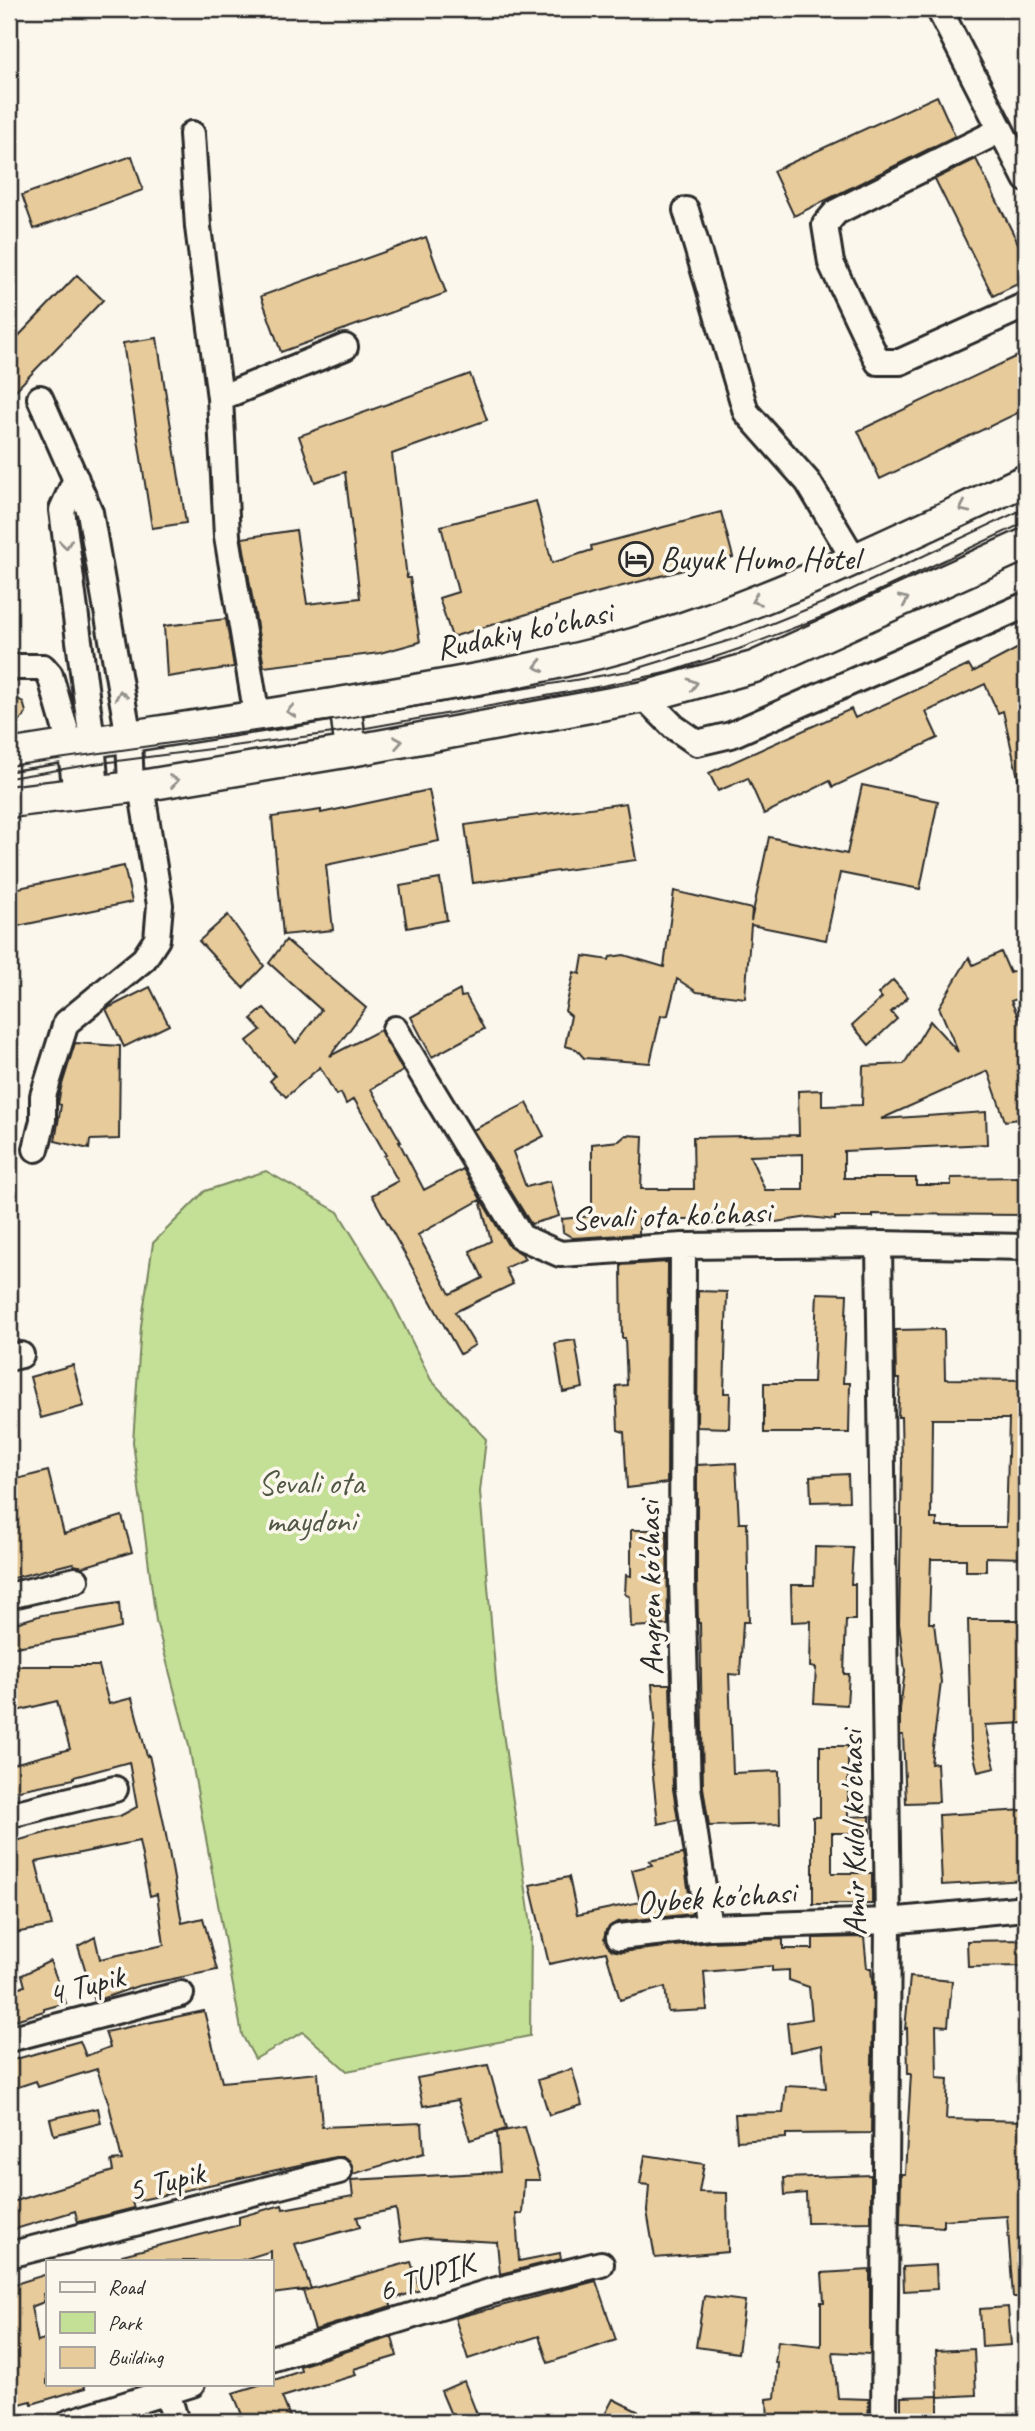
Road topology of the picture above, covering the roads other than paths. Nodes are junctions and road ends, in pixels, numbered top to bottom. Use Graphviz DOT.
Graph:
graph roads {
  1 [pos="939,9"];
  2 [pos="1002,130"];
  3 [pos="192,134"];
  4 [pos="1026,179"];
  5 [pos="686,210"];
  6 [pos="1026,305"];
  7 [pos="345,347"];
  8 [pos="40,398"];
  9 [pos="220,398"];
  10 [pos="75,479"];
  11 [pos="1026,480"];
  12 [pos="1026,544"];
  13 [pos="855,559"];
  14 [pos="1026,605"];
  15 [pos="9,667"];
  16 [pos="644,697"];
  17 [pos="345,702"];
  18 [pos="257,717"];
  19 [pos="129,738"];
  20 [pos="81,743"];
  21 [pos="351,751"];
  22 [pos="9,755"];
  23 [pos="136,787"];
  24 [pos="86,792"];
  25 [pos="9,802"];
  26 [pos="396,1029"];
  27 [pos="36,1149"];
  28 [pos="879,1244"];
  29 [pos="683,1247"];
  30 [pos="1026,1247"];
  31 [pos="76,1580"];
  32 [pos="9,1597"];
  33 [pos="115,1789"];
  34 [pos="9,1815"];
  35 [pos="1026,1908"];
  36 [pos="888,1921"];
  37 [pos="709,1927"];
  38 [pos="619,1937"];
  39 [pos="181,1994"];
  40 [pos="9,2039"];
  41 [pos="339,2171"];
  42 [pos="9,2255"];
  43 [pos="601,2264"];
  44 [pos="273,2358"];
  45 [pos="186,2386"];
  46 [pos="167,2392"];
  47 [pos="70,2422"];
  48 [pos="176,2422"];
  49 [pos="884,2422"];
  1 -- 2 [label="street"];
  2 -- 4 [label="street"];
  2 -- 6 [label="street"];
  3 -- 9 [label="street"];
  5 -- 13 [label="street"];
  7 -- 9 [label="street"];
  8 -- 10 [label="street"];
  9 -- 18 [label="street"];
  19 -- 10 [label="street, one-way"];
  10 -- 20 [label="street, one-way"];
  11 -- 13 [label="main road, Rudakiy ko'chasi, one-way"];
  16 -- 12 [label="main road, one-way"];
  13 -- 17 [label="main road, Rudakiy ko'chasi, one-way"];
  14 -- 16 [label="street"];
  15 -- 20 [label="street"];
  21 -- 16 [label="main road, one-way"];
  17 -- 18 [label="main road, Rudakiy ko'chasi, one-way"];
  17 -- 21 [label="main road"];
  18 -- 19 [label="main road, Rudakiy ko'chasi"];
  19 -- 20 [label="main road, Rudakiy ko'chasi"];
  19 -- 23 [label="street"];
  20 -- 22 [label="main road, Rudakiy ko'chasi"];
  20 -- 24 [label="street"];
  23 -- 21 [label="main road, one-way"];
  23 -- 24 [label="main road"];
  23 -- 27 [label="street"];
  24 -- 25 [label="main road"];
  26 -- 29 [label="street, Sevali ota ko'chasi"];
  28 -- 29 [label="street, Sevali ota ko'chasi"];
  28 -- 30 [label="street, Sevali ota ko'chasi"];
  28 -- 36 [label="street, Amir Kulol ko'chasi"];
  29 -- 37 [label="street, Angren ko'chasi"];
  31 -- 32 [label="street"];
  33 -- 34 [label="street"];
  35 -- 36 [label="street, Oybek ko'chasi"];
  36 -- 37 [label="street, Oybek ko'chasi"];
  36 -- 49 [label="street, Amir Kulol ko'chasi"];
  37 -- 38 [label="street, Oybek ko'chasi"];
  39 -- 40 [label="street, 4 Tupik"];
  41 -- 42 [label="street, 5 Tupik"];
  43 -- 44 [label="street, 6 TUPIK"];
  45 -- 46 [label="street"];
  46 -- 47 [label="street"];
  46 -- 48 [label="street"];
}
